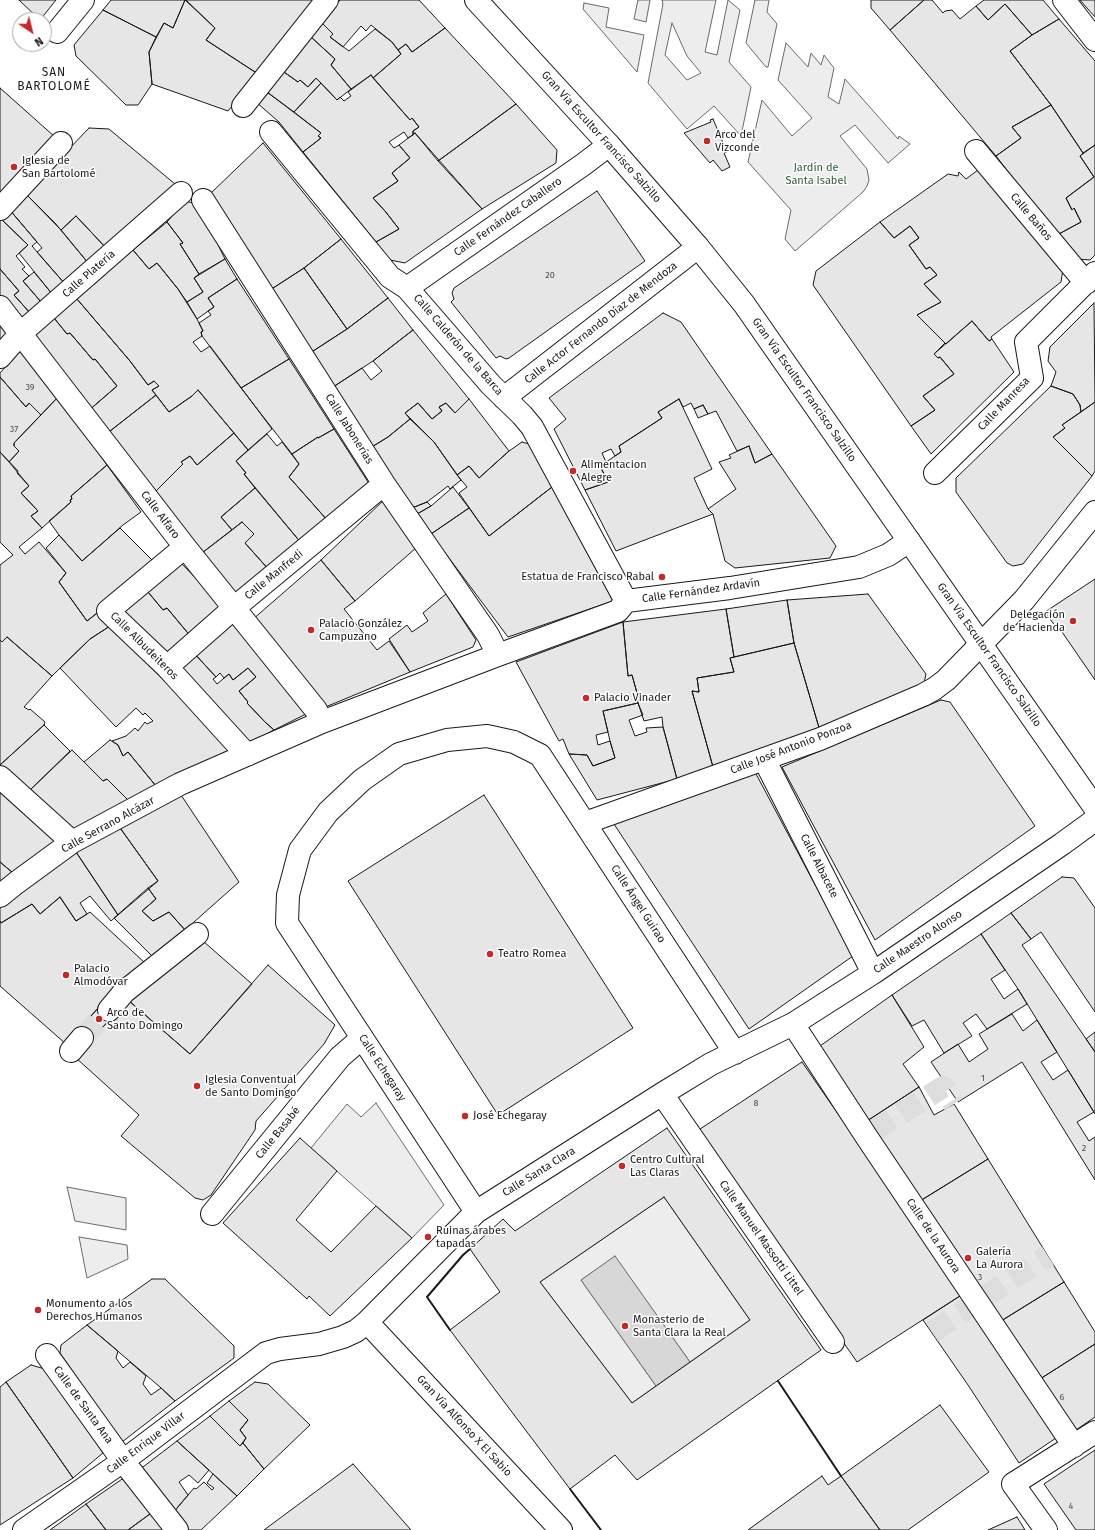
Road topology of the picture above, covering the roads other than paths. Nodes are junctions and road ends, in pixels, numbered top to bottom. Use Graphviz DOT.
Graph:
graph roads {
  1 [pos="83,0"];
  2 [pos="327,0"];
  3 [pos="476,0"];
  4 [pos="1064,0"];
  5 [pos="57,32"];
  6 [pos="1095,40"];
  7 [pos="242,106"];
  8 [pos="271,132"];
  9 [pos="61,143"];
  10 [pos="609,145"];
  11 [pos="976,151"];
  12 [pos="180,193"];
  13 [pos="203,200"];
  14 [pos="0,209"];
  15 [pos="698,247"];
  16 [pos="1090,278"];
  17 [pos="407,288"];
  18 [pos="0,307"];
  19 [pos="21,333"];
  20 [pos="0,357"];
  21 [pos="504,398"];
  22 [pos="934,473"];
  23 [pos="384,484"];
  24 [pos="1095,512"];
  25 [pos="909,541"];
  26 [pos="185,547"];
  27 [pos="626,600"];
  28 [pos="234,608"];
  29 [pos="981,644"];
  30 [pos="498,655"];
  31 [pos="167,667"];
  32 [pos="322,722"];
  33 [pos="247,755"];
  34 [pos="764,759"];
  35 [pos="0,777"];
  36 [pos="1095,808"];
  37 [pos="1095,820"];
  38 [pos="585,823"];
  39 [pos="72,842"];
  40 [pos="0,896"];
  41 [pos="288,923"];
  42 [pos="197,934"];
  43 [pos="873,973"];
  44 [pos="109,1010"];
  45 [pos="793,1024"];
  46 [pos="362,1038"];
  47 [pos="735,1052"];
  48 [pos="662,1094"];
  49 [pos="476,1212"];
  50 [pos="212,1214"];
  51 [pos="366,1322"];
  52 [pos="833,1342"];
  53 [pos="266,1353"];
  54 [pos="47,1356"];
  55 [pos="1095,1432"];
  56 [pos="1074,1446"];
  57 [pos="123,1461"];
  58 [pos="24,1530"];
  59 [pos="177,1530"];
  60 [pos="561,1530"];
  61 [pos="1046,1530"];
  1 -- 5 [label="street"];
  2 -- 7 [label="street"];
  3 -- 10 [label="street, Gran Vía Escultor Francisco Salzillo"];
  4 -- 6 [label="street"];
  8 -- 17 [label="street, Calle Calderón de la Barca"];
  9 -- 14 [label="street"];
  10 -- 15 [label="street, Gran Vía Escultor Francisco Salzillo"];
  10 -- 17 [label="street, Calle Fernández Caballero"];
  11 -- 16 [label="street, Calle Baños"];
  12 -- 19 [label="street, Calle Platería"];
  13 -- 23 [label="street, Calle Jabonerías"];
  15 -- 21 [label="street, Calle Actor Fernando Díaz de Mendoza"];
  15 -- 25 [label="street, Gran Vía Escultor Francisco Salzillo"];
  16 -- 22 [label="street, Calle Manresa"];
  17 -- 21 [label="street, Calle Calderón de la Barca"];
  18 -- 19 [label="street, Calle Alfaro"];
  19 -- 20 [label="street, Calle Platería"];
  19 -- 26 [label="street, Calle Alfaro"];
  21 -- 27 [label="street, Calle Calderón de la Barca"];
  23 -- 28 [label="street, Calle Manfredi"];
  23 -- 30 [label="street, Calle Jabonerías"];
  24 -- 29 [label="street, Calle José Antonio Ponzoa"];
  25 -- 27 [label="street, Calle Fernández Ardavín"];
  25 -- 29 [label="street, Gran Vía Escultor Francisco Salzillo"];
  26 -- 28 [label="street, Calle Alfaro"];
  26 -- 31 [label="street, Calle Albudeiteros"];
  27 -- 30 [label="street, Calle Fernández Ardavín"];
  28 -- 31 [label="street, Calle Manfredi"];
  28 -- 32 [label="street, Calle Alfaro"];
  29 -- 34 [label="street, Calle José Antonio Ponzoa"];
  29 -- 36 [label="street, Gran Vía Escultor Francisco Salzillo"];
  30 -- 32 [label="street, Calle Fernández Ardavín"];
  31 -- 33 [label="street, Calle Albudeiteros"];
  32 -- 33 [label="street, Calle Serrano Alcázar"];
  33 -- 39 [label="street, Calle Serrano Alcázar"];
  34 -- 38 [label="street, Calle José Antonio Ponzoa"];
  34 -- 43 [label="street, Calle Albacete"];
  35 -- 39 [label="street"];
  37 -- 43 [label="street, Calle Maestro Alonso"];
  38 -- 41 [label="street, Calle Ángel Guirao"];
  38 -- 47 [label="street, Calle Ángel Guirao"];
  39 -- 40 [label="street, Calle Serrano Alcázar"];
  41 -- 46 [label="street, Calle Echegaray"];
  42 -- 44 [label="street"];
  43 -- 45 [label="street, Calle Maestro Alonso"];
  45 -- 47 [label="street, Calle Maestro Alonso"];
  45 -- 56 [label="street, Calle de la Aurora"];
  46 -- 49 [label="street, Calle Echegaray"];
  46 -- 50 [label="street, Calle Basabé"];
  47 -- 48 [label="street, Calle Santa Clara"];
  48 -- 49 [label="street, Calle Santa Clara"];
  48 -- 52 [label="street, Calle Manuel Massotti Littel"];
  49 -- 51 [label="street, Calle Santa Clara"];
  51 -- 53 [label="street, Calle Santa Clara"];
  51 -- 60 [label="street, Gran Vía Alfonso X El Sabio"];
  53 -- 57 [label="street, Calle Enrique Villar"];
  54 -- 57 [label="street, Calle de Santa Ana"];
  55 -- 56 [label="street"];
  56 -- 61 [label="street"];
  57 -- 58 [label="street, Calle Enrique Villar"];
  57 -- 59 [label="street, Calle de Santa Ana"];
}
